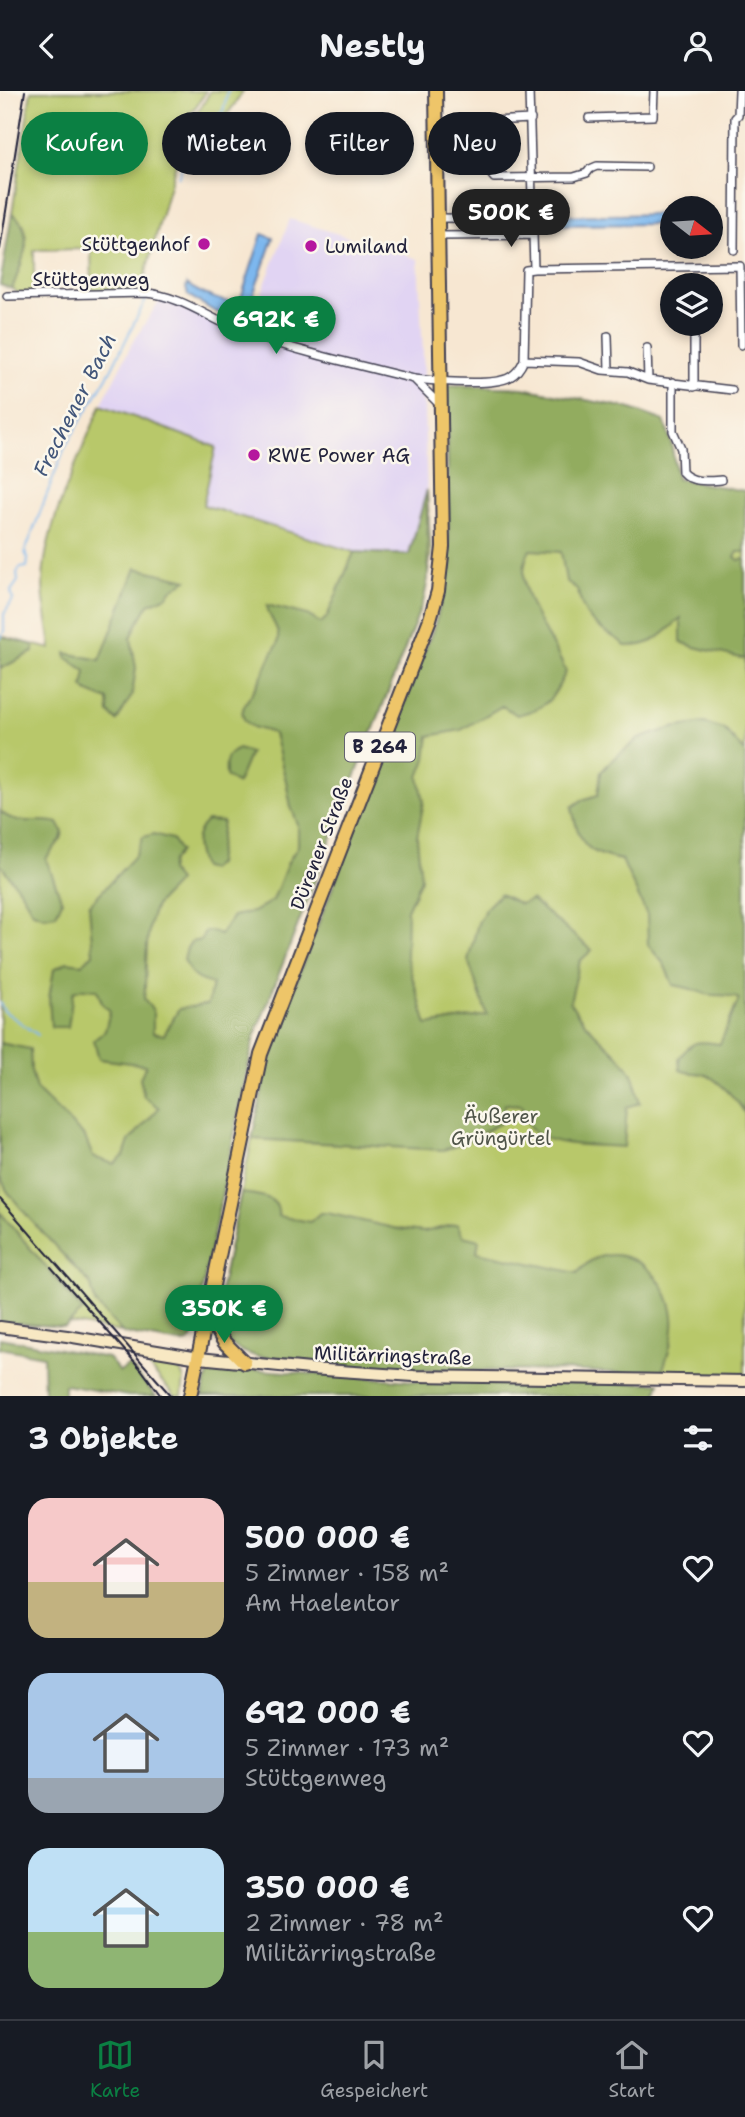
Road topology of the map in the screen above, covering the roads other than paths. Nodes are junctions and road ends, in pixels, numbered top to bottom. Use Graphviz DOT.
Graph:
graph roads {
  1 [pos="436,91"];
  2 [pos="529,91"];
  3 [pos="654,91"];
  4 [pos="738,91"];
  5 [pos="742,103"];
  6 [pos="589,118"];
  7 [pos="531,119"];
  8 [pos="647,167"];
  9 [pos="532,179"];
  10 [pos="735,186"];
  11 [pos="745,187"];
  12 [pos="439,218"];
  13 [pos="471,219"];
  14 [pos="533,219"];
  15 [pos="533,235"];
  16 [pos="438,236"];
  17 [pos="470,236"];
  18 [pos="734,250"];
  19 [pos="534,269"];
  20 [pos="7,296"];
  21 [pos="608,336"];
  22 [pos="694,336"];
  23 [pos="741,345"];
  24 [pos="647,348"];
  25 [pos="524,360"];
  26 [pos="609,370"];
  27 [pos="414,379"];
  28 [pos="648,380"];
  29 [pos="440,381"];
  30 [pos="673,382"];
  31 [pos="694,387"];
  32 [pos="732,390"];
  33 [pos="440,405"];
  34 [pos="721,480"];
  35 [pos="208,1315"];
  36 [pos="0,1327"];
  37 [pos="198,1358"];
  38 [pos="245,1363"];
  39 [pos="745,1381"];
  40 [pos="190,1396"];
  1 -- 12 [label="main road, Dürener Straße / B 264"];
  2 -- 7 [label="street"];
  3 -- 6 [label="street"];
  4 -- 5 [label="street"];
  5 -- 10 [label="street"];
  7 -- 9 [label="street"];
  7 -- 9 [label="street"];
  8 -- 9 [label="street"];
  9 -- 14 [label="street"];
  10 -- 11 [label="street"];
  10 -- 18 [label="street"];
  12 -- 13 [label="street"];
  12 -- 16 [label="main road, Dürener Straße / B 264"];
  13 -- 14 [label="street"];
  13 -- 17 [label="street"];
  14 -- 15 [label="street"];
  15 -- 17 [label="street"];
  15 -- 19 [label="street"];
  16 -- 17 [label="street"];
  16 -- 29 [label="main road, Dürener Straße / B 264"];
  19 -- 23 [label="street"];
  19 -- 25 [label="street"];
  20 -- 27 [label="street, Stüttgenweg"];
  21 -- 26 [label="street"];
  22 -- 31 [label="street"];
  24 -- 28 [label="street"];
  25 -- 26 [label="street"];
  25 -- 29 [label="street, Stüttgenweg"];
  26 -- 28 [label="street"];
  27 -- 29 [label="street, Stüttgenweg"];
  27 -- 33 [label="street, Stüttgenweg"];
  28 -- 30 [label="street"];
  29 -- 33 [label="main road, Dürener Straße / B 264"];
  30 -- 31 [label="street"];
  30 -- 34 [label="street"];
  31 -- 32 [label="street"];
  33 -- 35 [label="main road, Dürener Straße / B 264"];
  35 -- 37 [label="main road, Dürener Straße / B 264"];
  35 -- 38 [label="main road"];
  36 -- 37 [label="main road, Militärringstraße"];
  37 -- 38 [label="main road, Militärringstraße"];
  37 -- 40 [label="main road, Dürener Straße / B 264"];
  38 -- 39 [label="main road, Militärringstraße"];
}
